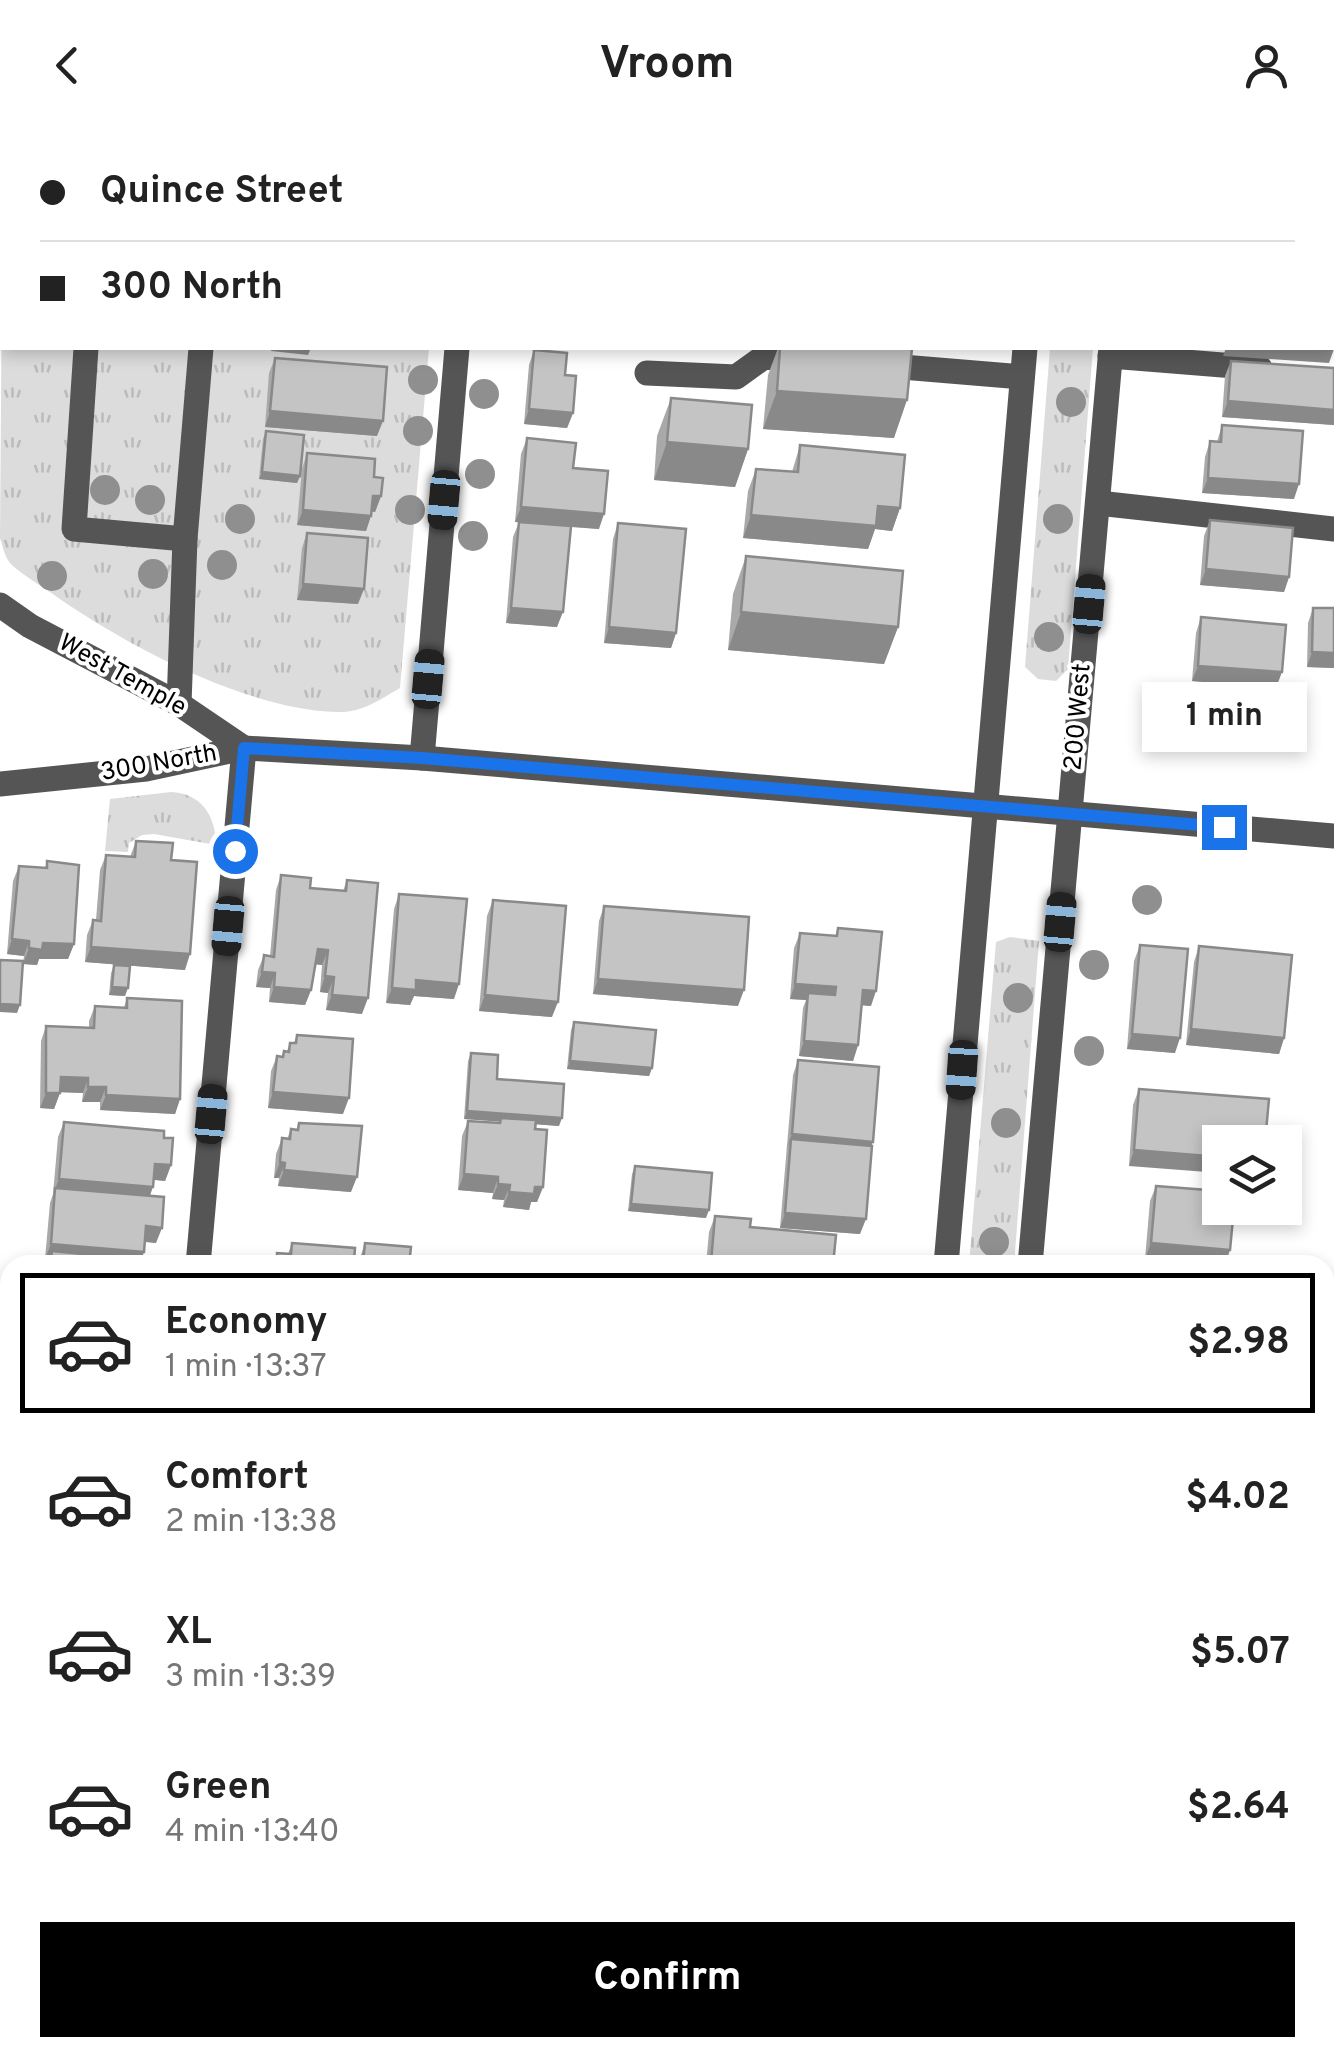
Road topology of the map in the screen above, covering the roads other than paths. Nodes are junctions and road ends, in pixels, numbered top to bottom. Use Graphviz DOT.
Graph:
graph roads {
  1 [pos="86,350"];
  2 [pos="201,350"];
  3 [pos="457,350"];
  4 [pos="1025,350"];
  5 [pos="1111,352"];
  6 [pos="1284,370"];
  7 [pos="646,372"];
  8 [pos="1022,377"];
  9 [pos="1098,503"];
  10 [pos="1334,529"];
  11 [pos="185,539"];
  12 [pos="0,604"];
  13 [pos="180,704"];
  14 [pos="244,748"];
  15 [pos="422,758"];
  16 [pos="0,784"];
  17 [pos="986,808"];
  18 [pos="1070,814"];
  19 [pos="1334,836"];
  20 [pos="199,1255"];
  21 [pos="947,1255"];
  22 [pos="1031,1255"];
  1 -- 11 [label="street"];
  2 -- 11 [label="street"];
  3 -- 15 [label="street"];
  4 -- 8 [label="street"];
  5 -- 6 [label="street"];
  5 -- 9 [label="street, 200 West"];
  7 -- 8 [label="street"];
  8 -- 17 [label="street"];
  9 -- 10 [label="street"];
  9 -- 18 [label="street, 200 West"];
  11 -- 13 [label="street"];
  12 -- 13 [label="street, West Temple"];
  13 -- 14 [label="street, West Temple"];
  14 -- 15 [label="street, 300 North"];
  14 -- 16 [label="street, 300 North"];
  14 -- 20 [label="street"];
  15 -- 17 [label="street, 300 North"];
  17 -- 18 [label="street, 300 North"];
  17 -- 21 [label="street"];
  18 -- 19 [label="street, 300 North"];
  18 -- 22 [label="street, 200 West"];
}
